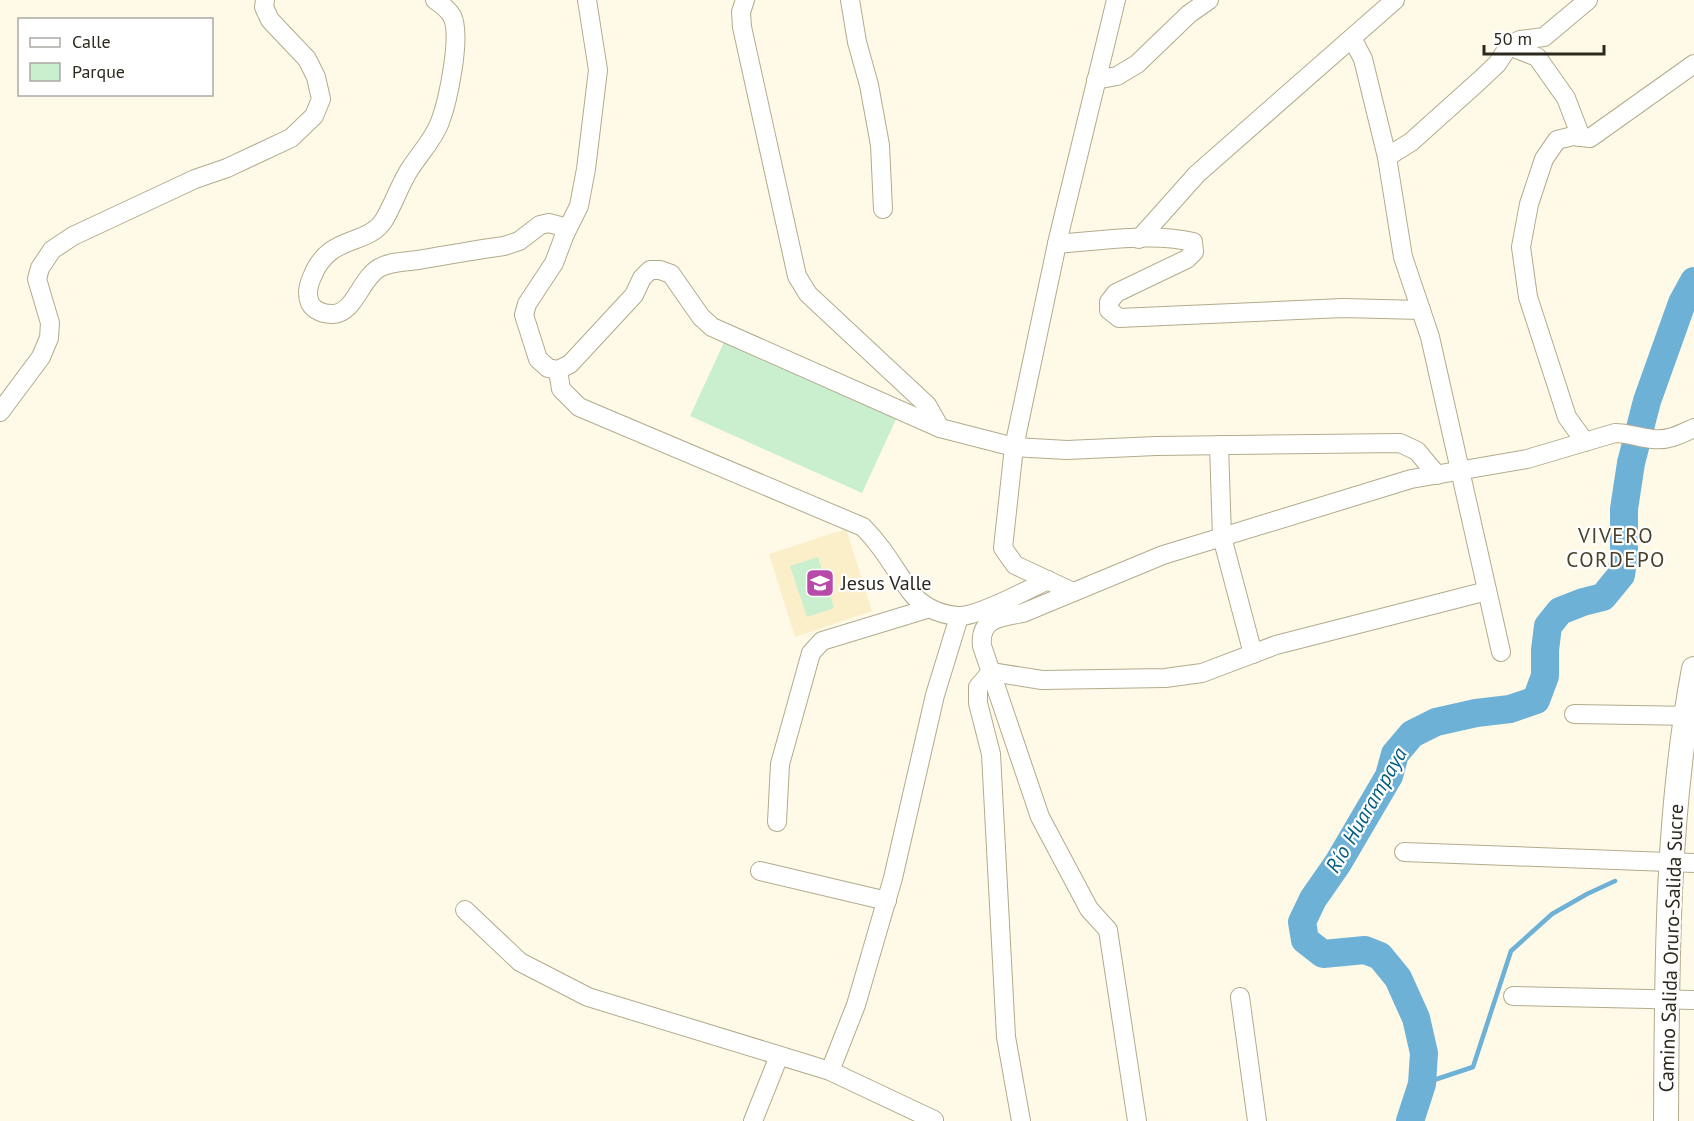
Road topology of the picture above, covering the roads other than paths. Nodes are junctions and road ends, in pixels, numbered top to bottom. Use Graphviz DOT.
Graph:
graph roads {
  1 [pos="265,0"];
  2 [pos="435,0"];
  3 [pos="587,0"];
  4 [pos="745,0"];
  5 [pos="850,0"];
  6 [pos="1116,0"];
  7 [pos="1209,0"];
  8 [pos="1395,0"];
  9 [pos="1588,0"];
  10 [pos="1352,38"];
  11 [pos="1509,46"];
  12 [pos="1694,64"];
  13 [pos="1096,80"];
  14 [pos="1581,137"];
  15 [pos="1387,157"];
  16 [pos="883,209"];
  17 [pos="565,234"];
  18 [pos="1139,239"];
  19 [pos="1057,244"];
  20 [pos="1421,310"];
  21 [pos="558,370"];
  22 [pos="0,412"];
  23 [pos="940,428"];
  24 [pos="1694,428"];
  25 [pos="1585,442"];
  26 [pos="1219,445"];
  27 [pos="1014,447"];
  28 [pos="1460,472"];
  29 [pos="1437,475"];
  30 [pos="1222,537"];
  31 [pos="1048,580"];
  32 [pos="1487,591"];
  33 [pos="1073,592"];
  34 [pos="927,609"];
  35 [pos="959,616"];
  36 [pos="1500,652"];
  37 [pos="1253,654"];
  38 [pos="1694,669"];
  39 [pos="991,672"];
  40 [pos="1574,714"];
  41 [pos="1690,716"];
  42 [pos="777,822"];
  43 [pos="1404,852"];
  44 [pos="1683,864"];
  45 [pos="760,871"];
  46 [pos="887,901"];
  47 [pos="465,910"];
  48 [pos="1513,996"];
  49 [pos="1240,997"];
  50 [pos="1667,1000"];
  51 [pos="1694,1000"];
  52 [pos="779,1056"];
  53 [pos="830,1071"];
  54 [pos="934,1120"];
  55 [pos="753,1121"];
  56 [pos="1020,1121"];
  57 [pos="1137,1121"];
  58 [pos="1257,1121"];
  59 [pos="1666,1121"];
  1 -- 22 [label="street"];
  2 -- 17 [label="street"];
  3 -- 17 [label="street"];
  4 -- 23 [label="street"];
  5 -- 16 [label="street"];
  6 -- 13 [label="street"];
  7 -- 13 [label="street"];
  8 -- 10 [label="street"];
  9 -- 11 [label="street"];
  10 -- 15 [label="street"];
  10 -- 18 [label="street"];
  11 -- 14 [label="street"];
  11 -- 15 [label="street"];
  12 -- 14 [label="street"];
  13 -- 19 [label="street"];
  14 -- 25 [label="street"];
  15 -- 20 [label="street"];
  17 -- 21 [label="street"];
  18 -- 19 [label="street"];
  18 -- 20 [label="street"];
  19 -- 27 [label="street"];
  20 -- 28 [label="street"];
  21 -- 23 [label="street"];
  21 -- 34 [label="street"];
  23 -- 27 [label="street"];
  24 -- 25 [label="street"];
  25 -- 28 [label="street"];
  26 -- 27 [label="street"];
  26 -- 29 [label="street"];
  26 -- 30 [label="street"];
  27 -- 31 [label="street"];
  28 -- 29 [label="street"];
  28 -- 32 [label="street"];
  29 -- 30 [label="street"];
  30 -- 33 [label="street"];
  30 -- 37 [label="street"];
  31 -- 33 [label="street"];
  31 -- 35 [label="street"];
  32 -- 36 [label="street"];
  32 -- 37 [label="street"];
  33 -- 39 [label="street"];
  34 -- 35 [label="street"];
  34 -- 42 [label="street"];
  35 -- 46 [label="street"];
  37 -- 39 [label="street"];
  38 -- 41 [label="main road, Camino Salida Oruro-Salida Sucre"];
  39 -- 56 [label="street"];
  39 -- 57 [label="street"];
  40 -- 41 [label="street"];
  41 -- 44 [label="main road, Camino Salida Oruro-Salida Sucre"];
  43 -- 44 [label="street"];
  44 -- 50 [label="main road, Camino Salida Oruro-Salida Sucre"];
  45 -- 46 [label="street"];
  46 -- 53 [label="street"];
  47 -- 52 [label="street"];
  48 -- 50 [label="street"];
  49 -- 58 [label="street"];
  50 -- 51 [label="street"];
  50 -- 59 [label="main road, Camino Salida Oruro-Salida Sucre"];
  52 -- 53 [label="street"];
  52 -- 55 [label="street"];
  53 -- 54 [label="street"];
}
